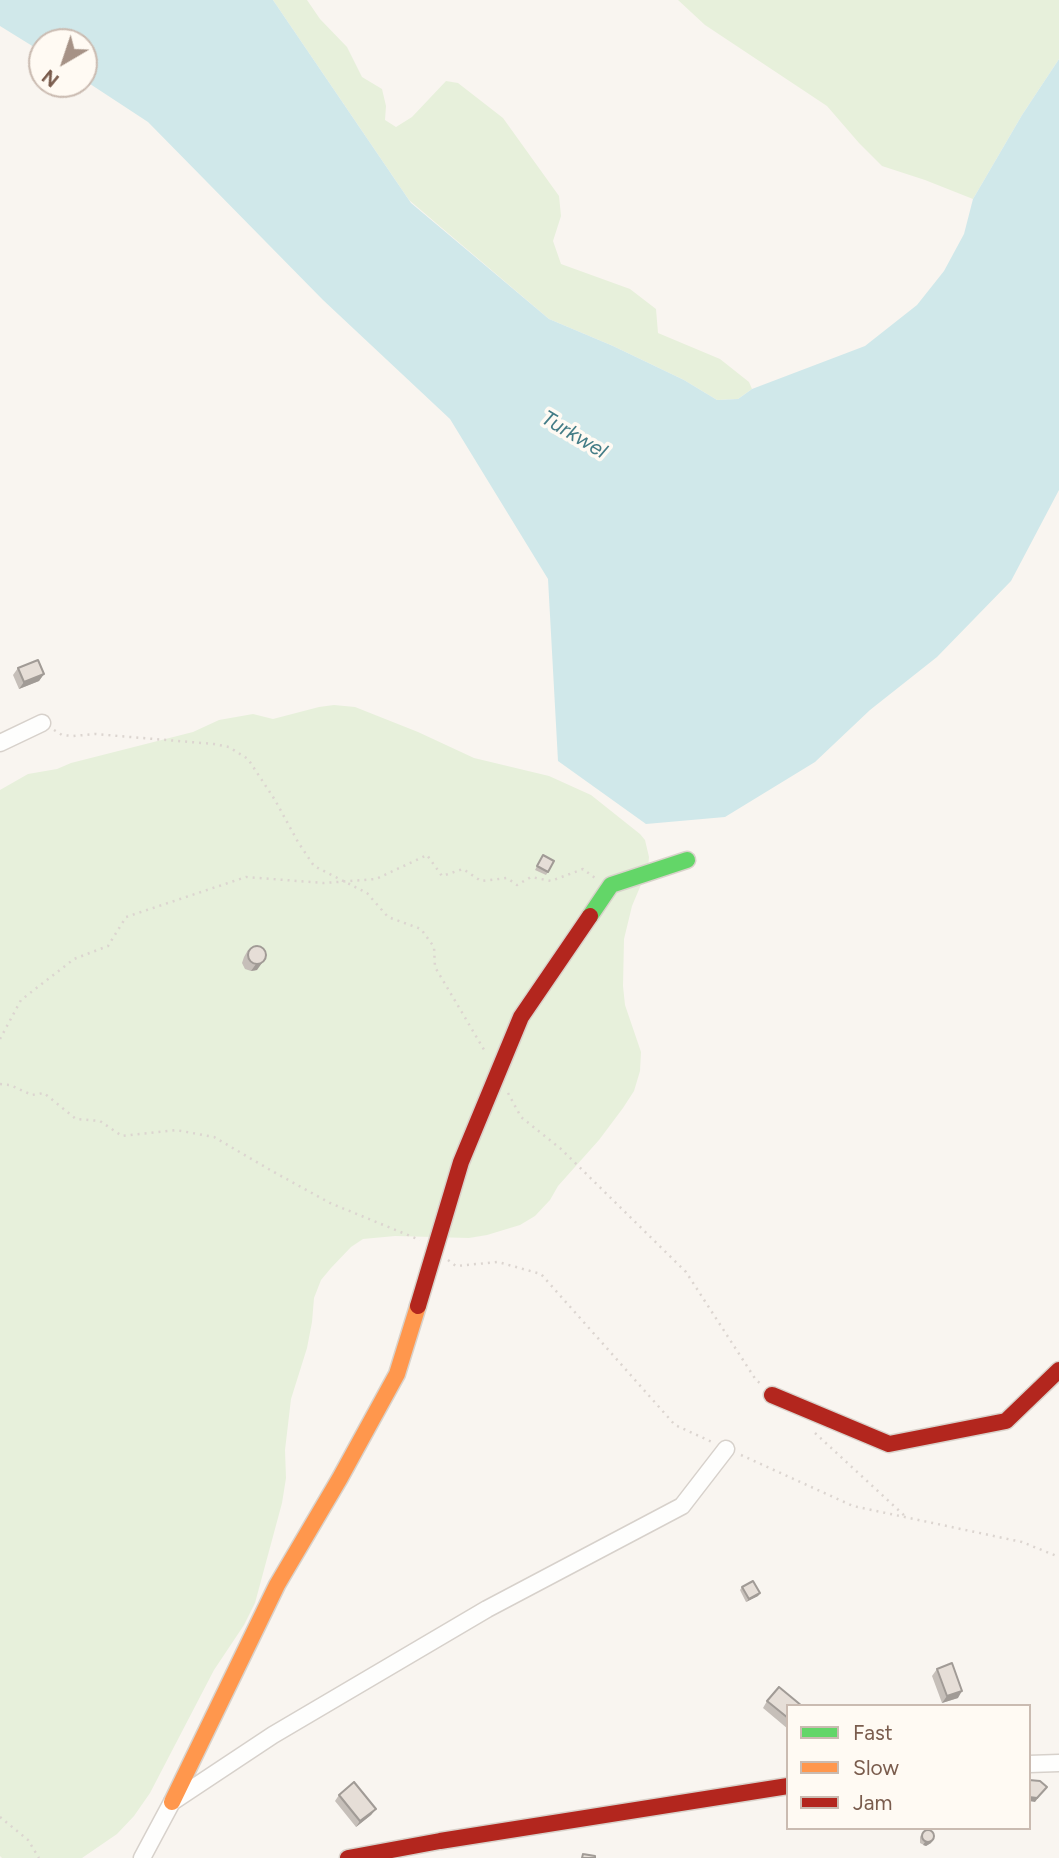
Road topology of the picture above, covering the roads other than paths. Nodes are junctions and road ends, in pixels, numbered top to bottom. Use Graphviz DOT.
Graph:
graph roads {
  1 [pos="42,723"];
  2 [pos="0,743"];
  3 [pos="687,860"];
  4 [pos="1059,1370"];
  5 [pos="772,1395"];
  6 [pos="726,1448"];
  7 [pos="1059,1763"];
  8 [pos="1031,1764"];
  9 [pos="786,1786"];
  10 [pos="172,1802"];
  11 [pos="142,1858"];
  12 [pos="348,1858"];
  1 -- 2 [label="street"];
  3 -- 10 [label="street"];
  4 -- 5 [label="street"];
  6 -- 10 [label="street"];
  7 -- 8 [label="street"];
  9 -- 12 [label="street"];
  10 -- 11 [label="street"];
}
